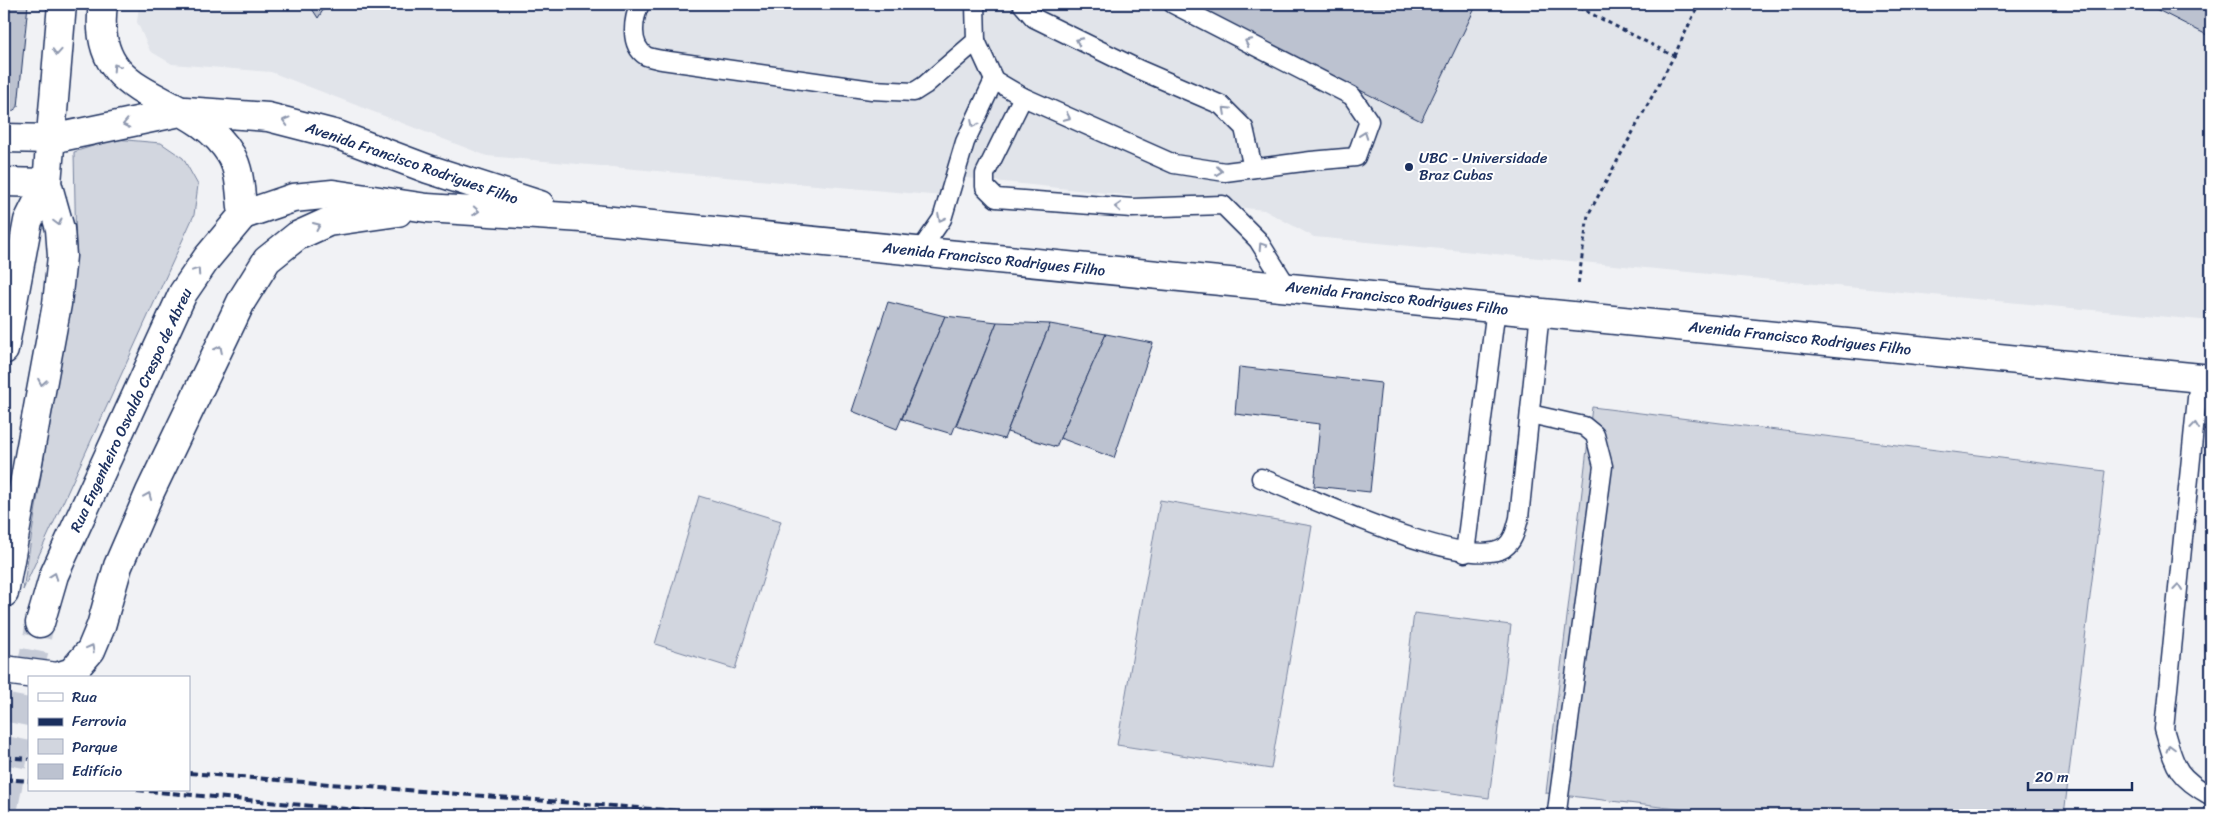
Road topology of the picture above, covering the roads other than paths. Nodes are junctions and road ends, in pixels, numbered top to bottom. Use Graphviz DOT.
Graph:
graph roads {
  1 [pos="62,4"];
  2 [pos="103,4"];
  3 [pos="640,4"];
  4 [pos="975,4"];
  5 [pos="1022,4"];
  6 [pos="1173,4"];
  7 [pos="976,41"];
  8 [pos="994,80"];
  9 [pos="1023,97"];
  10 [pos="184,111"];
  11 [pos="4,138"];
  12 [pos="51,140"];
  13 [pos="1253,168"];
  14 [pos="4,182"];
  15 [pos="47,183"];
  16 [pos="427,208"];
  17 [pos="242,214"];
  18 [pos="582,218"];
  19 [pos="920,251"];
  20 [pos="1288,288"];
  21 [pos="1496,308"];
  22 [pos="1540,312"];
  23 [pos="4,350"];
  24 [pos="2205,378"];
  25 [pos="1530,414"];
  26 [pos="1261,478"];
  27 [pos="1464,553"];
  28 [pos="4,593"];
  29 [pos="40,623"];
  30 [pos="4,670"];
  31 [pos="49,676"];
  32 [pos="60,676"];
  33 [pos="2211,796"];
  34 [pos="1557,811"];
  1 -- 12 [label="main road, one-way"];
  10 -- 2 [label="main road, one-way"];
  3 -- 7 [label="lane"];
  4 -- 7 [label="lane"];
  13 -- 5 [label="lane, one-way"];
  13 -- 6 [label="lane, one-way"];
  7 -- 8 [label="lane"];
  8 -- 9 [label="lane"];
  8 -- 19 [label="lane, one-way"];
  9 -- 13 [label="lane, one-way"];
  20 -- 9 [label="lane, one-way"];
  10 -- 12 [label="main road, Avenida Francisco Rodrigues Filho, one-way"];
  10 -- 17 [label="main road"];
  18 -- 10 [label="main road, Avenida Francisco Rodrigues Filho, one-way"];
  11 -- 12 [label="main road, Avenida Francisco Rodrigues Filho"];
  12 -- 15 [label="main road"];
  14 -- 15 [label="main road"];
  15 -- 23 [label="main road"];
  15 -- 28 [label="main road, one-way"];
  16 -- 17 [label="main road, Avenida Francisco Rodrigues Filho"];
  16 -- 18 [label="main road, Avenida Francisco Rodrigues Filho, one-way"];
  32 -- 16 [label="main road, one-way"];
  29 -- 17 [label="main road, Rua Engenheiro Osvaldo Crespo de Abreu, one-way"];
  18 -- 19 [label="main road, Avenida Francisco Rodrigues Filho"];
  19 -- 20 [label="main road, Avenida Francisco Rodrigues Filho"];
  20 -- 21 [label="main road, Avenida Francisco Rodrigues Filho"];
  21 -- 22 [label="main road, Avenida Francisco Rodrigues Filho"];
  21 -- 27 [label="lane"];
  22 -- 24 [label="main road, Avenida Francisco Rodrigues Filho"];
  22 -- 25 [label="lane"];
  33 -- 24 [label="lane, one-way"];
  25 -- 27 [label="lane"];
  25 -- 34 [label="lane"];
  26 -- 27 [label="lane"];
  30 -- 31 [label="main road, one-way"];
}
